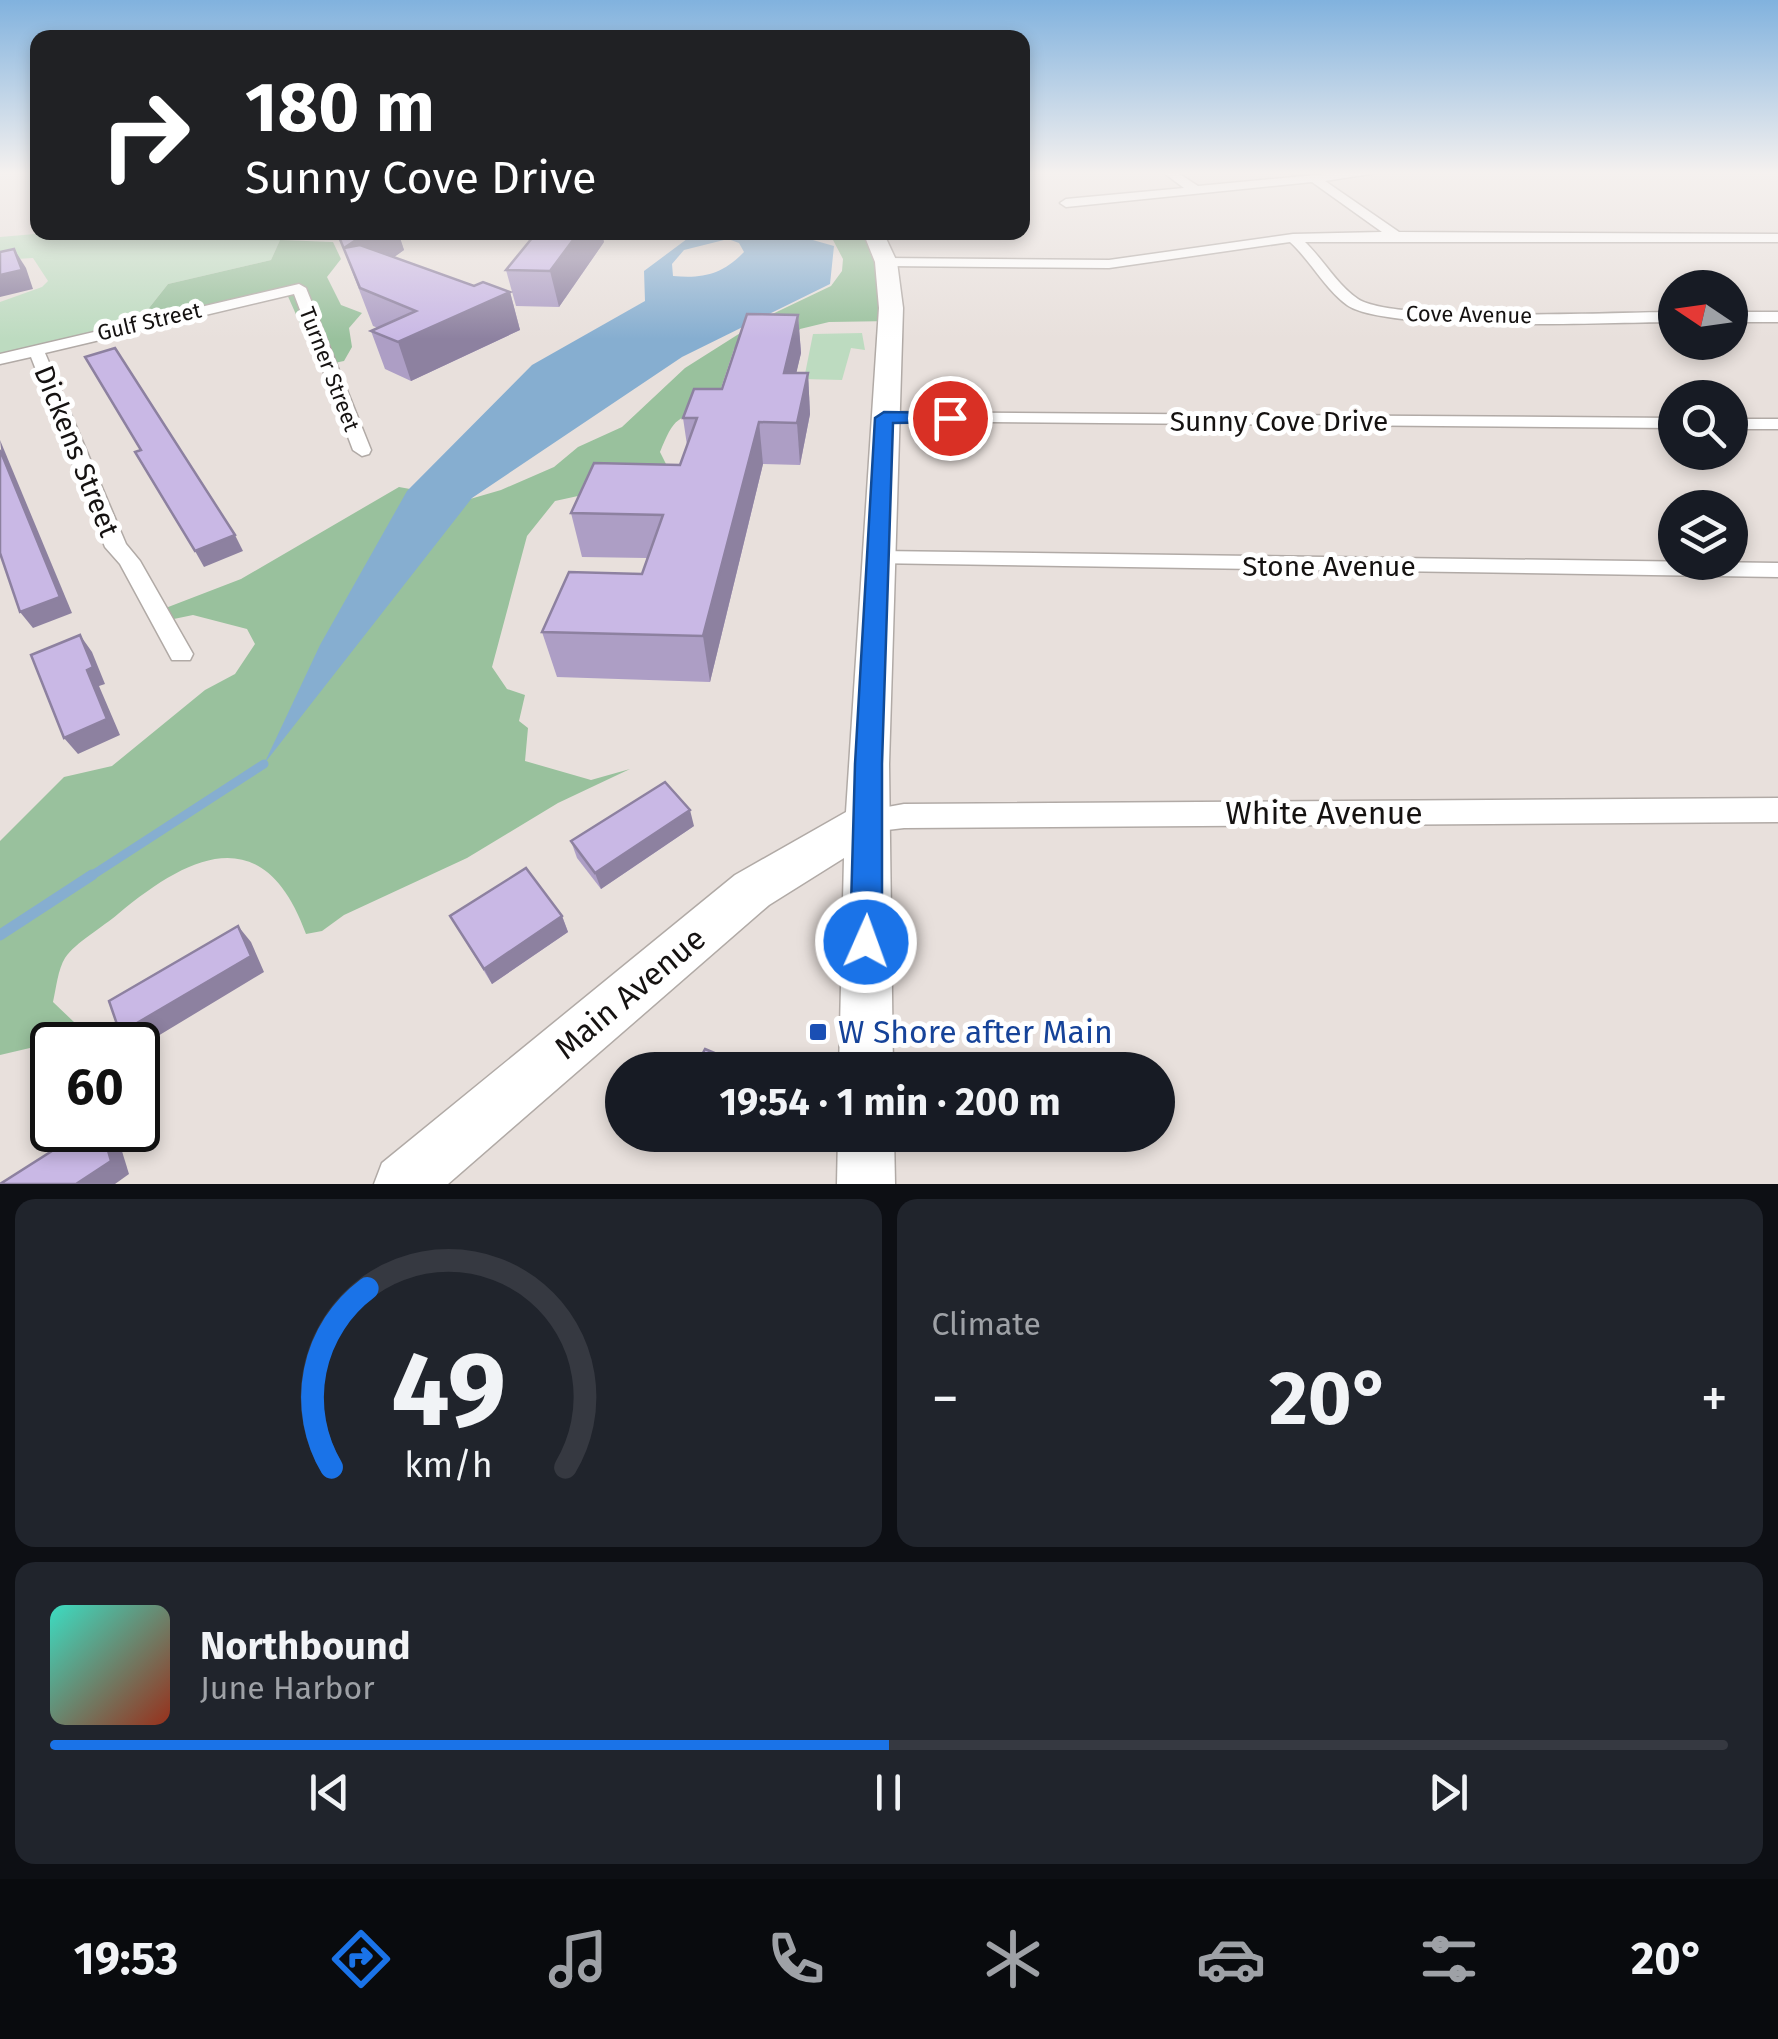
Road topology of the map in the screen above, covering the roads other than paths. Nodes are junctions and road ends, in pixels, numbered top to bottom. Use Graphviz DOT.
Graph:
graph roads {
  1 [pos="1385,228"];
  2 [pos="1197,234"];
  3 [pos="1396,236"];
  4 [pos="1293,238"];
  5 [pos="1778,238"];
  6 [pos="876,240"];
  7 [pos="1220,250"];
  8 [pos="886,262"];
  9 [pos="299,288"];
  10 [pos="1658,316"];
  11 [pos="1748,317"];
  12 [pos="1778,317"];
  13 [pos="36,350"];
  14 [pos="0,359"];
  15 [pos="884,418"];
  16 [pos="1658,423"];
  17 [pos="1748,424"];
  18 [pos="1778,424"];
  19 [pos="362,450"];
  20 [pos="879,558"];
  21 [pos="1778,570"];
  22 [pos="181,654"];
  23 [pos="1778,810"];
  24 [pos="870,820"];
  25 [pos="866,1052"];
  26 [pos="866,1152"];
  27 [pos="403,1184"];
  28 [pos="866,1184"];
  1 -- 3 [label="street"];
  2 -- 7 [label="street"];
  3 -- 4 [label="street"];
  3 -- 5 [label="street"];
  4 -- 7 [label="street"];
  4 -- 10 [label="street, Cove Avenue"];
  6 -- 8 [label="main road"];
  7 -- 8 [label="street"];
  8 -- 15 [label="main road"];
  9 -- 13 [label="street, Gulf Street"];
  9 -- 19 [label="street, Turner Street"];
  11 -- 12 [label="street"];
  13 -- 14 [label="street, Gulf Street"];
  13 -- 22 [label="street, Dickens Street"];
  15 -- 16 [label="street, Sunny Cove Drive"];
  15 -- 20 [label="main road"];
  17 -- 18 [label="street"];
  20 -- 21 [label="street, Stone Avenue"];
  20 -- 24 [label="main road"];
  23 -- 24 [label="street, White Avenue"];
  24 -- 25 [label="main road"];
  24 -- 27 [label="main road, Main Avenue"];
  26 -- 28 [label="main road"];
}
